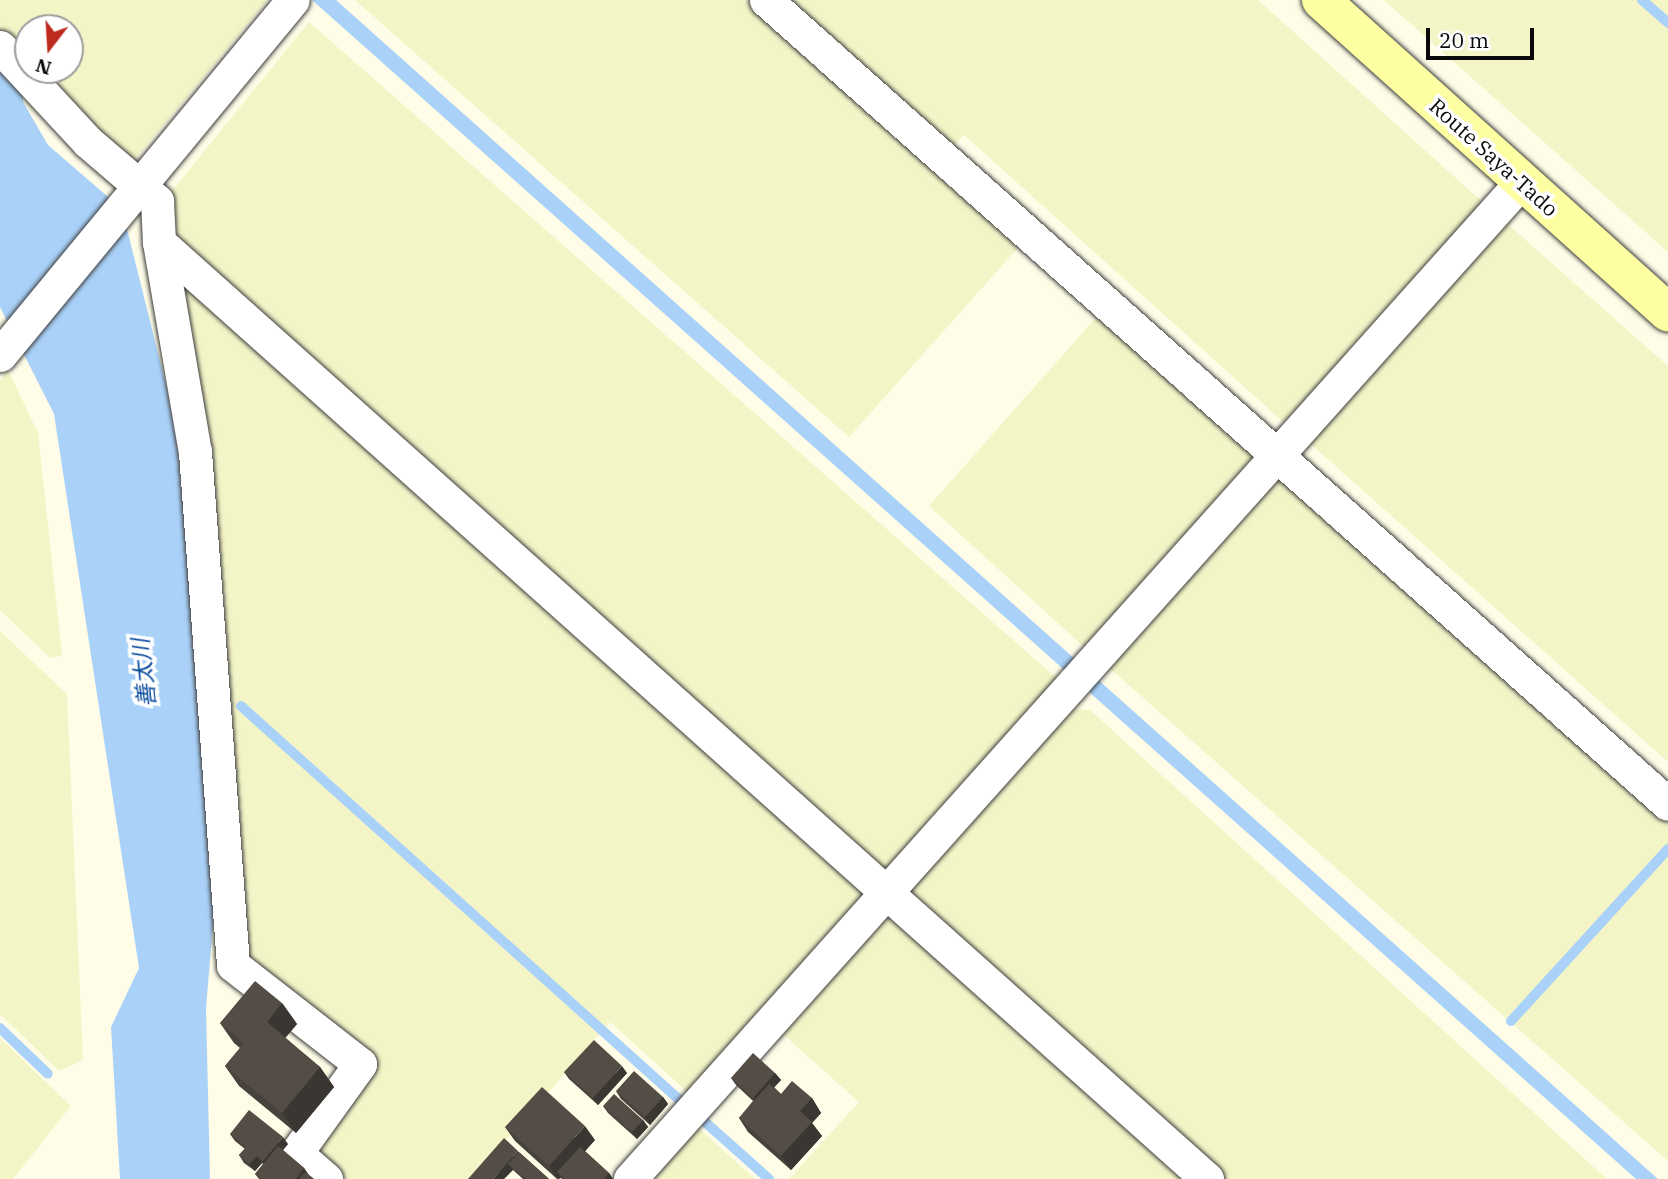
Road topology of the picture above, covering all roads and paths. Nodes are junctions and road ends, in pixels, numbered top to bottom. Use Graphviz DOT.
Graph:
graph roads {
  1 [pos="293,0"];
  2 [pos="766,0"];
  3 [pos="1321,0"];
  4 [pos="0,47"];
  5 [pos="1521,182"];
  6 [pos="132,193"];
  7 [pos="159,242"];
  8 [pos="1668,312"];
  9 [pos="4,349"];
  10 [pos="1278,455"];
  11 [pos="1668,804"];
  12 [pos="885,894"];
  13 [pos="326,1179"];
  14 [pos="630,1179"];
  15 [pos="1207,1179"];
  1 -- 6 [label="street"];
  2 -- 10 [label="street"];
  3 -- 5 [label="main road, Route Saya-Tado"];
  4 -- 6 [label="street"];
  5 -- 8 [label="main road, Route Saya-Tado"];
  5 -- 10 [label="street"];
  6 -- 7 [label="street"];
  6 -- 9 [label="street"];
  7 -- 12 [label="street"];
  7 -- 13 [label="street"];
  10 -- 11 [label="street"];
  10 -- 12 [label="street"];
  12 -- 14 [label="street"];
  12 -- 15 [label="street"];
}
